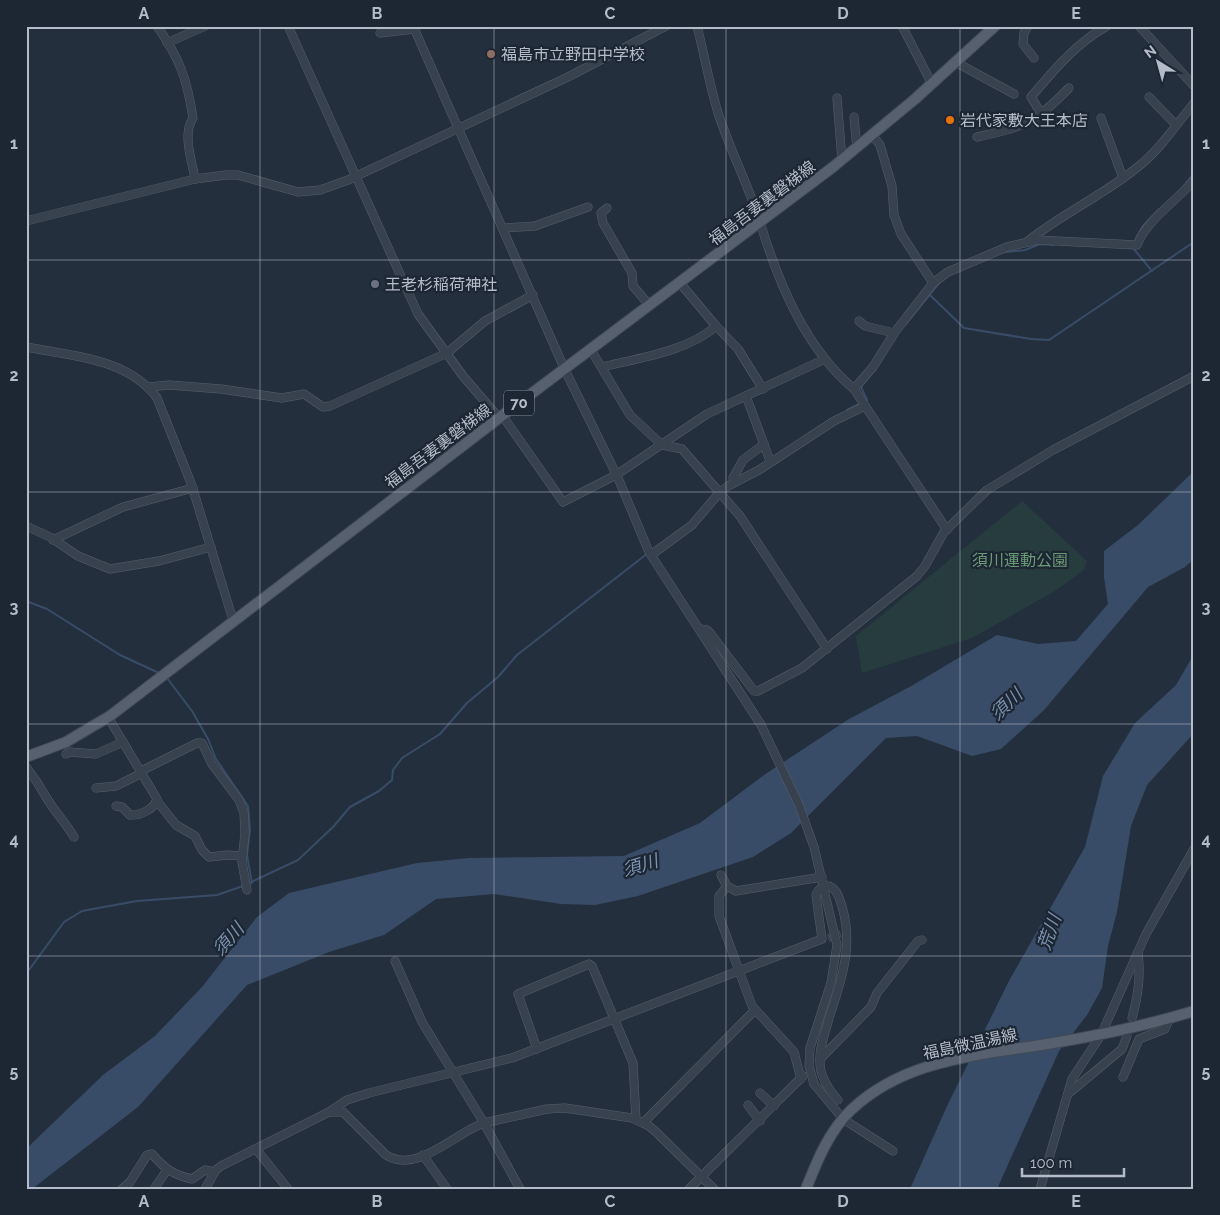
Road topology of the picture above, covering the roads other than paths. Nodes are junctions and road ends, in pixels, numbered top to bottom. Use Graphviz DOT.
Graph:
graph roads {
  1 [pos="157,26"];
  2 [pos="205,26"];
  3 [pos="288,26"];
  4 [pos="666,26"];
  5 [pos="697,26"];
  6 [pos="902,26"];
  7 [pos="995,26"];
  8 [pos="1028,26"];
  9 [pos="1107,26"];
  10 [pos="1139,26"];
  11 [pos="413,28"];
  12 [pos="380,33"];
  13 [pos="167,44"];
  14 [pos="1034,58"];
  15 [pos="957,63"];
  16 [pos="932,84"];
  17 [pos="1194,86"];
  18 [pos="1069,88"];
  19 [pos="1014,94"];
  20 [pos="1149,97"];
  21 [pos="837,98"];
  22 [pos="1194,103"];
  23 [pos="1041,113"];
  24 [pos="854,117"];
  25 [pos="1101,118"];
  26 [pos="1176,125"];
  27 [pos="459,129"];
  28 [pos="873,136"];
  29 [pos="977,137"];
  30 [pos="857,148"];
  31 [pos="842,160"];
  32 [pos="356,176"];
  33 [pos="1123,178"];
  34 [pos="195,179"];
  35 [pos="1194,180"];
  36 [pos="588,207"];
  37 [pos="607,208"];
  38 [pos="26,220"];
  39 [pos="760,223"];
  40 [pos="503,228"];
  41 [pos="1026,242"];
  42 [pos="680,283"];
  43 [pos="933,283"];
  44 [pos="533,295"];
  45 [pos="650,306"];
  46 [pos="859,321"];
  47 [pos="716,326"];
  48 [pos="894,333"];
  49 [pos="26,347"];
  50 [pos="591,350"];
  51 [pos="447,353"];
  52 [pos="826,359"];
  53 [pos="602,367"];
  54 [pos="566,370"];
  55 [pos="1194,376"];
  56 [pos="149,387"];
  57 [pos="763,389"];
  58 [pos="854,389"];
  59 [pos="746,396"];
  60 [pos="865,406"];
  61 [pos="501,417"];
  62 [pos="764,444"];
  63 [pos="662,445"];
  64 [pos="769,458"];
  65 [pos="616,475"];
  66 [pos="733,478"];
  67 [pos="193,488"];
  68 [pos="720,492"];
  69 [pos="26,526"];
  70 [pos="946,530"];
  71 [pos="53,540"];
  72 [pos="211,547"];
  73 [pos="651,555"];
  74 [pos="233,620"];
  75 [pos="700,629"];
  76 [pos="827,649"];
  77 [pos="108,717"];
  78 [pos="123,742"];
  79 [pos="66,754"];
  80 [pos="26,757"];
  81 [pos="26,767"];
  82 [pos="142,772"];
  83 [pos="96,788"];
  84 [pos="157,801"];
  85 [pos="116,806"];
  86 [pos="74,837"];
  87 [pos="1194,849"];
  88 [pos="242,856"];
  89 [pos="721,875"];
  90 [pos="822,877"];
  91 [pos="727,886"];
  92 [pos="824,886"];
  93 [pos="247,890"];
  94 [pos="922,940"];
  95 [pos="1138,952"];
  96 [pos="395,961"];
  97 [pos="741,972"];
  98 [pos="754,1011"];
  99 [pos="1194,1011"];
  100 [pos="1132,1018"];
  101 [pos="1170,1018"];
  102 [pos="614,1021"];
  103 [pos="1101,1034"];
  104 [pos="1127,1036"];
  105 [pos="537,1049"];
  106 [pos="817,1062"];
  107 [pos="452,1072"];
  108 [pos="1123,1077"];
  109 [pos="760,1093"];
  110 [pos="1067,1096"];
  111 [pos="838,1100"];
  112 [pos="748,1105"];
  113 [pos="774,1106"];
  114 [pos="329,1112"];
  115 [pos="843,1119"];
  116 [pos="760,1121"];
  117 [pos="484,1122"];
  118 [pos="640,1122"];
  119 [pos="256,1149"];
  120 [pos="893,1151"];
  121 [pos="422,1155"];
  122 [pos="167,1170"];
  123 [pos="214,1172"];
  124 [pos="701,1176"];
  125 [pos="122,1189"];
  126 [pos="154,1189"];
  127 [pos="205,1189"];
  128 [pos="288,1189"];
  129 [pos="447,1189"];
  130 [pos="520,1189"];
  131 [pos="689,1189"];
  132 [pos="714,1189"];
  133 [pos="806,1189"];
  134 [pos="1040,1189"];
  1 -- 13 [label="street"];
  2 -- 13 [label="street"];
  3 -- 32 [label="street"];
  4 -- 27 [label="street"];
  5 -- 39 [label="street"];
  6 -- 16 [label="street"];
  7 -- 15 [label="main road, 福島吾妻裏磐梯線 / 70"];
  8 -- 14 [label="street"];
  9 -- 23 [label="street"];
  10 -- 17 [label="street"];
  11 -- 12 [label="street"];
  11 -- 27 [label="street"];
  13 -- 34 [label="street"];
  15 -- 16 [label="main road, 福島吾妻裏磐梯線 / 70"];
  15 -- 19 [label="street"];
  16 -- 28 [label="main road, 福島吾妻裏磐梯線 / 70"];
  18 -- 23 [label="street"];
  20 -- 26 [label="street"];
  21 -- 31 [label="street"];
  22 -- 26 [label="street"];
  23 -- 29 [label="street"];
  24 -- 30 [label="street"];
  25 -- 33 [label="street"];
  26 -- 33 [label="street"];
  27 -- 32 [label="street"];
  27 -- 40 [label="street"];
  28 -- 30 [label="main road, 福島吾妻裏磐梯線 / 70"];
  28 -- 43 [label="street"];
  30 -- 31 [label="main road, 福島吾妻裏磐梯線 / 70"];
  31 -- 39 [label="main road, 福島吾妻裏磐梯線 / 70"];
  32 -- 34 [label="street"];
  32 -- 51 [label="street"];
  33 -- 41 [label="street"];
  34 -- 38 [label="street"];
  35 -- 41 [label="street"];
  36 -- 40 [label="street"];
  37 -- 45 [label="street"];
  39 -- 42 [label="main road, 福島吾妻裏磐梯線 / 70"];
  39 -- 52 [label="street"];
  40 -- 44 [label="street"];
  41 -- 43 [label="street"];
  42 -- 45 [label="main road, 福島吾妻裏磐梯線 / 70"];
  42 -- 47 [label="street"];
  43 -- 48 [label="street"];
  44 -- 51 [label="street"];
  44 -- 54 [label="street"];
  45 -- 50 [label="main road, 福島吾妻裏磐梯線 / 70"];
  46 -- 48 [label="street"];
  47 -- 53 [label="street"];
  47 -- 57 [label="street"];
  48 -- 58 [label="street"];
  49 -- 56 [label="street"];
  50 -- 53 [label="street"];
  50 -- 54 [label="main road, 福島吾妻裏磐梯線 / 70"];
  51 -- 56 [label="street"];
  51 -- 61 [label="street"];
  52 -- 57 [label="street"];
  52 -- 58 [label="street"];
  53 -- 63 [label="street"];
  54 -- 61 [label="main road, 福島吾妻裏磐梯線 / 70"];
  54 -- 65 [label="street"];
  55 -- 70 [label="street"];
  56 -- 67 [label="street"];
  57 -- 59 [label="street"];
  58 -- 60 [label="street"];
  59 -- 62 [label="street"];
  59 -- 63 [label="street"];
  60 -- 68 [label="street"];
  60 -- 70 [label="street"];
  61 -- 65 [label="street"];
  61 -- 74 [label="main road, 福島吾妻裏磐梯線 / 70"];
  62 -- 64 [label="street"];
  62 -- 66 [label="street"];
  63 -- 65 [label="street"];
  63 -- 68 [label="street"];
  65 -- 73 [label="street"];
  67 -- 71 [label="street"];
  67 -- 72 [label="street"];
  68 -- 73 [label="street"];
  68 -- 76 [label="street"];
  69 -- 71 [label="street"];
  70 -- 76 [label="street"];
  71 -- 72 [label="street"];
  72 -- 74 [label="street"];
  73 -- 75 [label="street"];
  74 -- 77 [label="main road, 福島吾妻裏磐梯線 / 70"];
  75 -- 76 [label="street"];
  75 -- 90 [label="street"];
  77 -- 78 [label="street"];
  77 -- 80 [label="main road, 福島吾妻裏磐梯線 / 70"];
  78 -- 79 [label="street"];
  78 -- 82 [label="street"];
  81 -- 86 [label="street"];
  82 -- 83 [label="street"];
  82 -- 84 [label="street"];
  82 -- 88 [label="street"];
  84 -- 85 [label="street"];
  84 -- 88 [label="street"];
  87 -- 95 [label="street"];
  88 -- 93 [label="street"];
  89 -- 91 [label="street"];
  90 -- 91 [label="street"];
  90 -- 92 [label="street"];
  91 -- 97 [label="street"];
  92 -- 97 [label="street"];
  92 -- 106 [label="street"];
  92 -- 115 [label="street"];
  94 -- 106 [label="street"];
  95 -- 100 [label="street"];
  95 -- 103 [label="street"];
  96 -- 107 [label="street"];
  97 -- 98 [label="street"];
  97 -- 102 [label="street"];
  98 -- 113 [label="street"];
  98 -- 118 [label="street"];
  99 -- 101 [label="main road, 福島微温湯線"];
  101 -- 103 [label="main road, 福島微温湯線"];
  101 -- 108 [label="street"];
  102 -- 105 [label="street"];
  102 -- 105 [label="street"];
  102 -- 118 [label="street"];
  103 -- 110 [label="street"];
  103 -- 115 [label="main road, 福島微温湯線"];
  104 -- 110 [label="street"];
  105 -- 107 [label="street"];
  106 -- 111 [label="street"];
  107 -- 114 [label="street"];
  107 -- 117 [label="street"];
  109 -- 113 [label="street"];
  110 -- 134 [label="street"];
  112 -- 116 [label="street"];
  113 -- 116 [label="street"];
  114 -- 119 [label="street"];
  114 -- 121 [label="street"];
  115 -- 120 [label="street"];
  115 -- 133 [label="main road, 福島微温湯線"];
  116 -- 124 [label="street"];
  117 -- 118 [label="street"];
  117 -- 121 [label="street"];
  117 -- 130 [label="street"];
  118 -- 124 [label="street"];
  119 -- 123 [label="street"];
  119 -- 128 [label="street"];
  121 -- 129 [label="street"];
  122 -- 123 [label="street"];
  122 -- 125 [label="street"];
  122 -- 126 [label="street"];
  123 -- 127 [label="street"];
  124 -- 131 [label="street"];
  124 -- 132 [label="street"];
}
